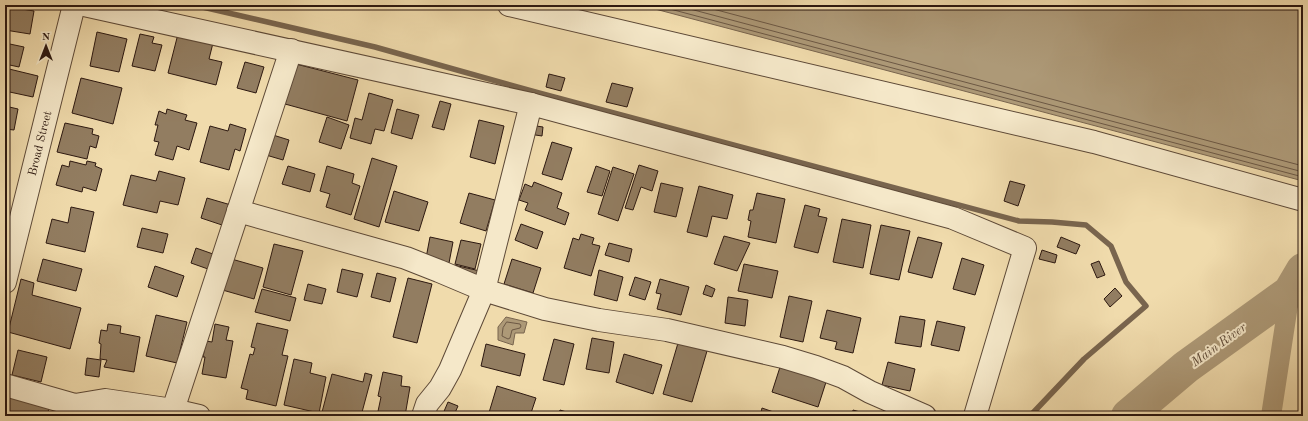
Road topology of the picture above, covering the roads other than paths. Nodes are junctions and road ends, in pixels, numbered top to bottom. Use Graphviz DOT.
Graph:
graph roads {
  1 [pos="74,5"];
  2 [pos="84,5"];
  3 [pos="510,5"];
  4 [pos="291,50"];
  5 [pos="531,104"];
  6 [pos="1298,199"];
  7 [pos="238,211"];
  8 [pos="5,282"];
  9 [pos="484,290"];
  10 [pos="5,385"];
  11 [pos="172,413"];
  12 [pos="199,416"];
  13 [pos="423,416"];
  14 [pos="925,416"];
  15 [pos="975,416"];
  1 -- 8 [label="street, Broad Street"];
  2 -- 4 [label="street"];
  3 -- 6 [label="street"];
  4 -- 5 [label="street"];
  4 -- 7 [label="street"];
  5 -- 9 [label="street"];
  5 -- 15 [label="street"];
  7 -- 9 [label="street"];
  7 -- 11 [label="street"];
  9 -- 13 [label="street"];
  9 -- 14 [label="street"];
  10 -- 11 [label="street"];
  11 -- 12 [label="street"];
}
